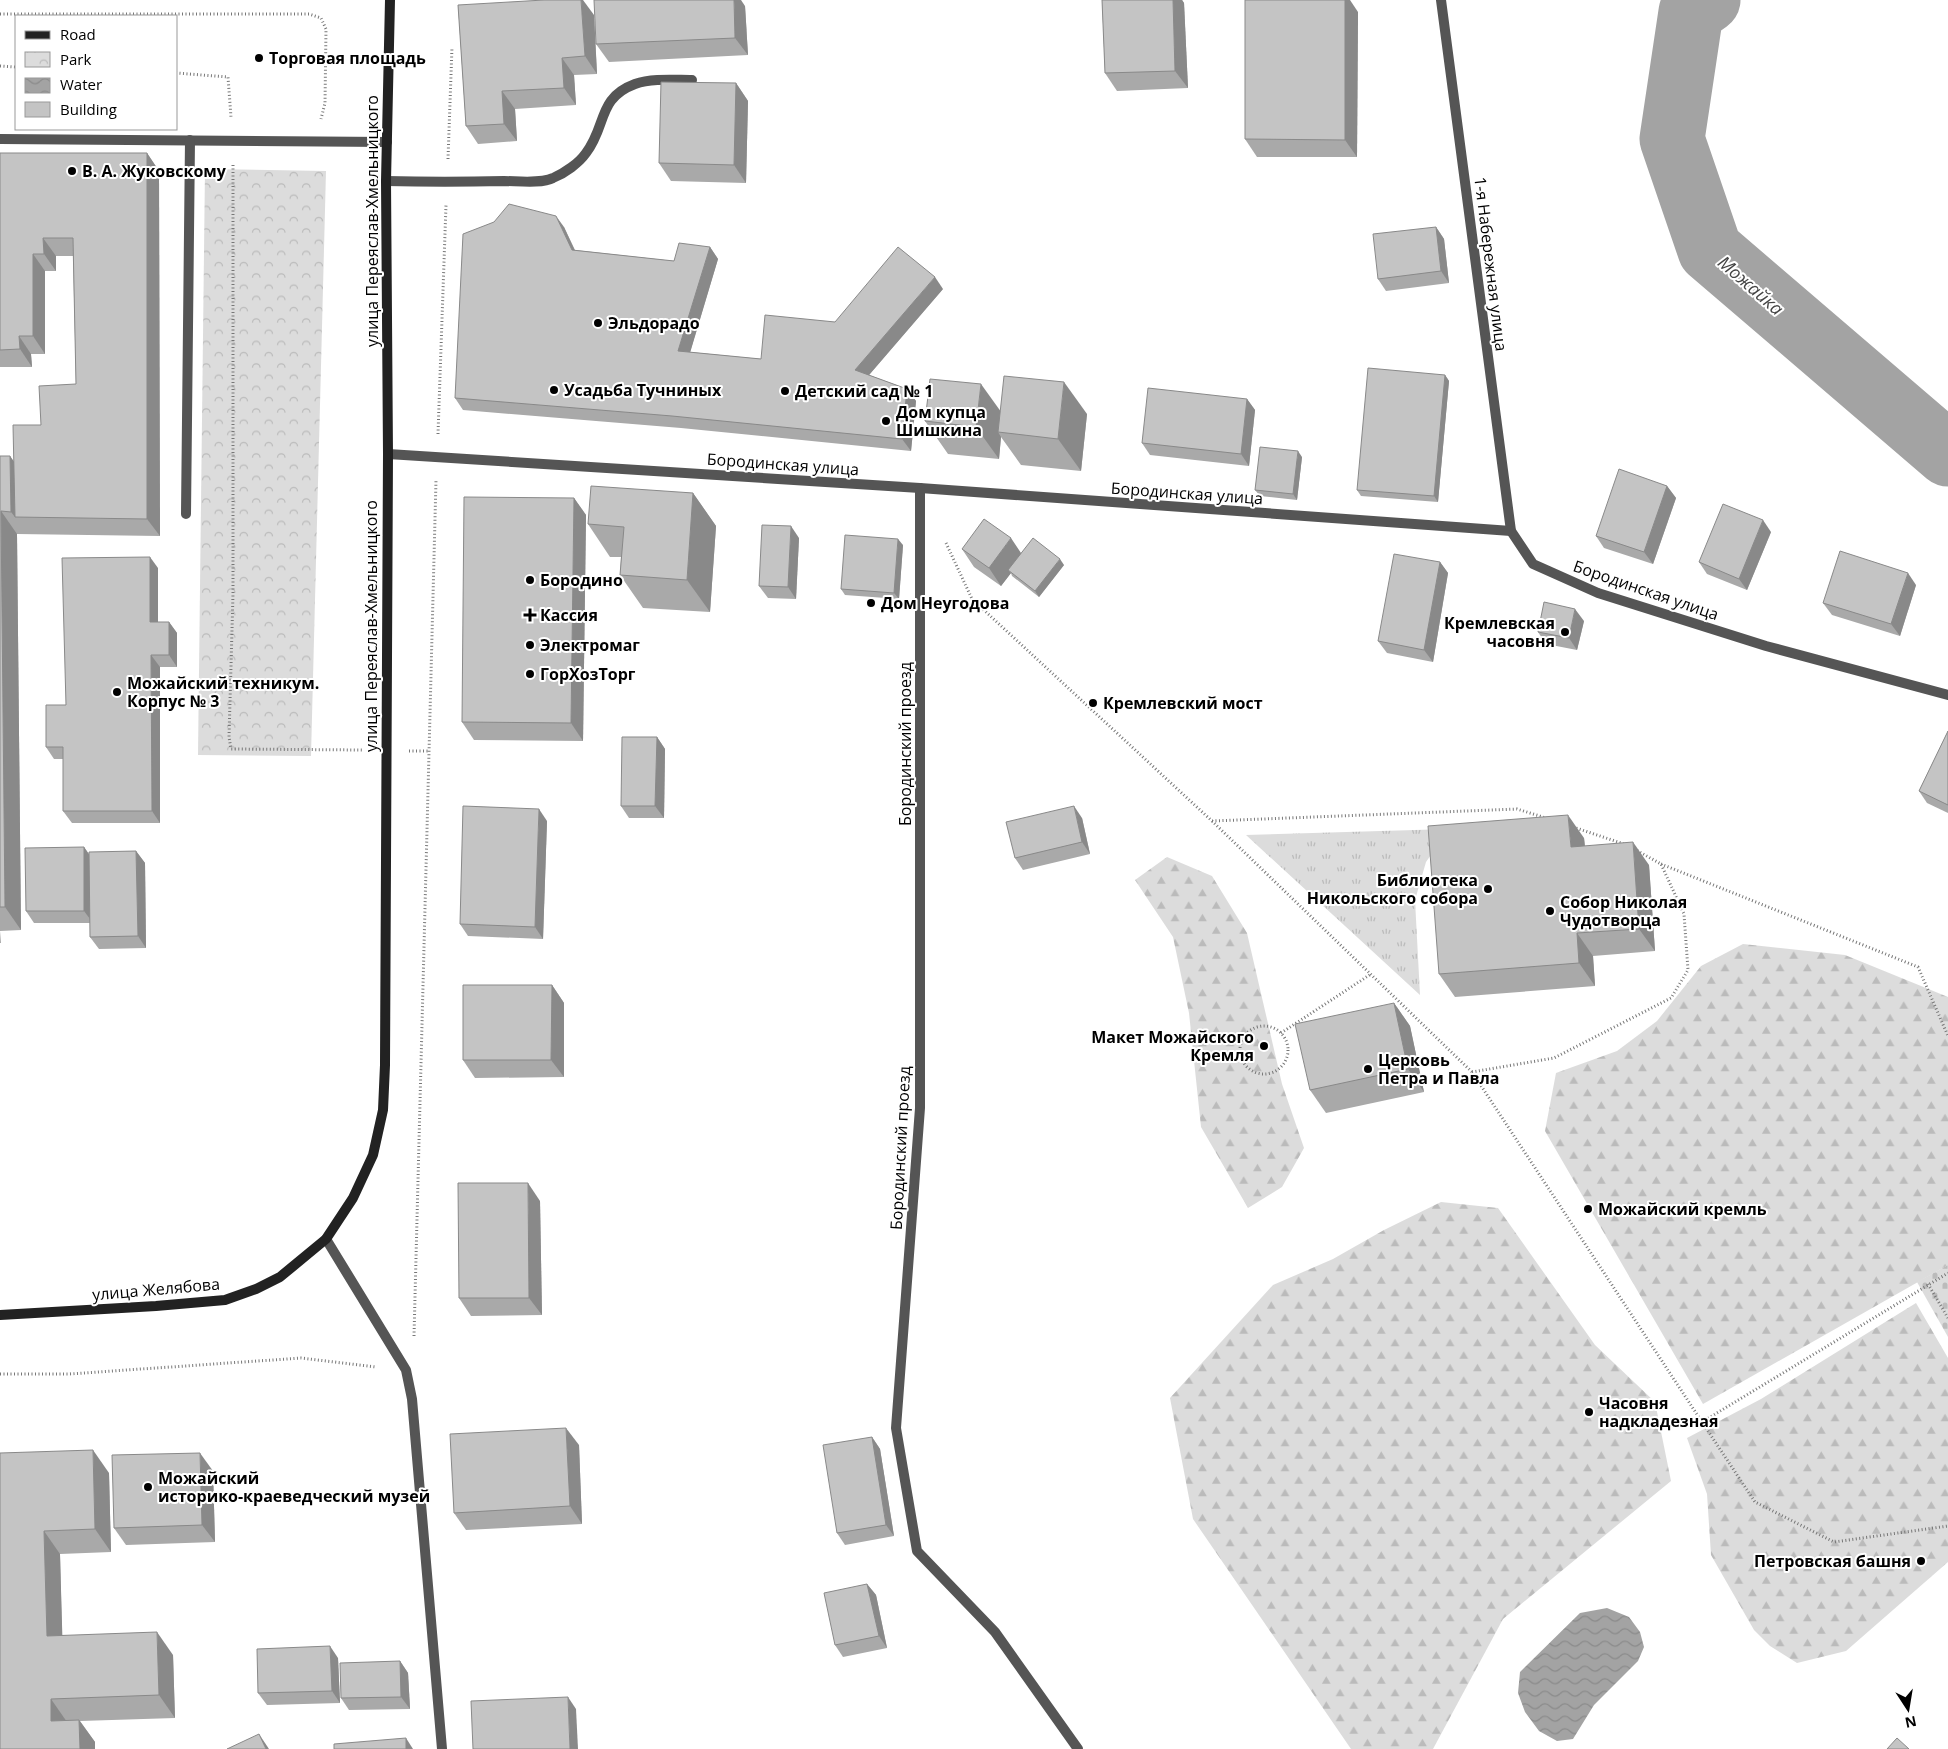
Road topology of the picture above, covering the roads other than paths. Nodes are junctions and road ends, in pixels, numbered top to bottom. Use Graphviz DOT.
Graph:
graph roads {
  1 [pos="390,0"];
  2 [pos="1441,0"];
  3 [pos="692,80"];
  4 [pos="0,139"];
  5 [pos="190,140"];
  6 [pos="387,142"];
  7 [pos="386,180"];
  8 [pos="388,454"];
  9 [pos="920,488"];
  10 [pos="186,514"];
  11 [pos="1510,532"];
  12 [pos="1948,695"];
  13 [pos="326,1239"];
  14 [pos="0,1315"];
  15 [pos="442,1749"];
  16 [pos="1078,1749"];
  1 -- 6 [label="main road, улица Переяслав-Хмельницкого"];
  2 -- 11 [label="street, 1-я Набережная улица"];
  3 -- 7 [label="street"];
  4 -- 5 [label="street"];
  5 -- 6 [label="street"];
  5 -- 10 [label="street"];
  6 -- 7 [label="main road, улица Переяслав-Хмельницкого"];
  7 -- 8 [label="main road, улица Переяслав-Хмельницкого"];
  8 -- 9 [label="street, Бородинская улица"];
  8 -- 13 [label="main road, улица Переяслав-Хмельницкого"];
  9 -- 11 [label="street, Бородинская улица"];
  9 -- 16 [label="street, Бородинский проезд"];
  11 -- 12 [label="street, Бородинская улица"];
  13 -- 14 [label="main road, улица Желябова"];
  13 -- 15 [label="street"];
}
